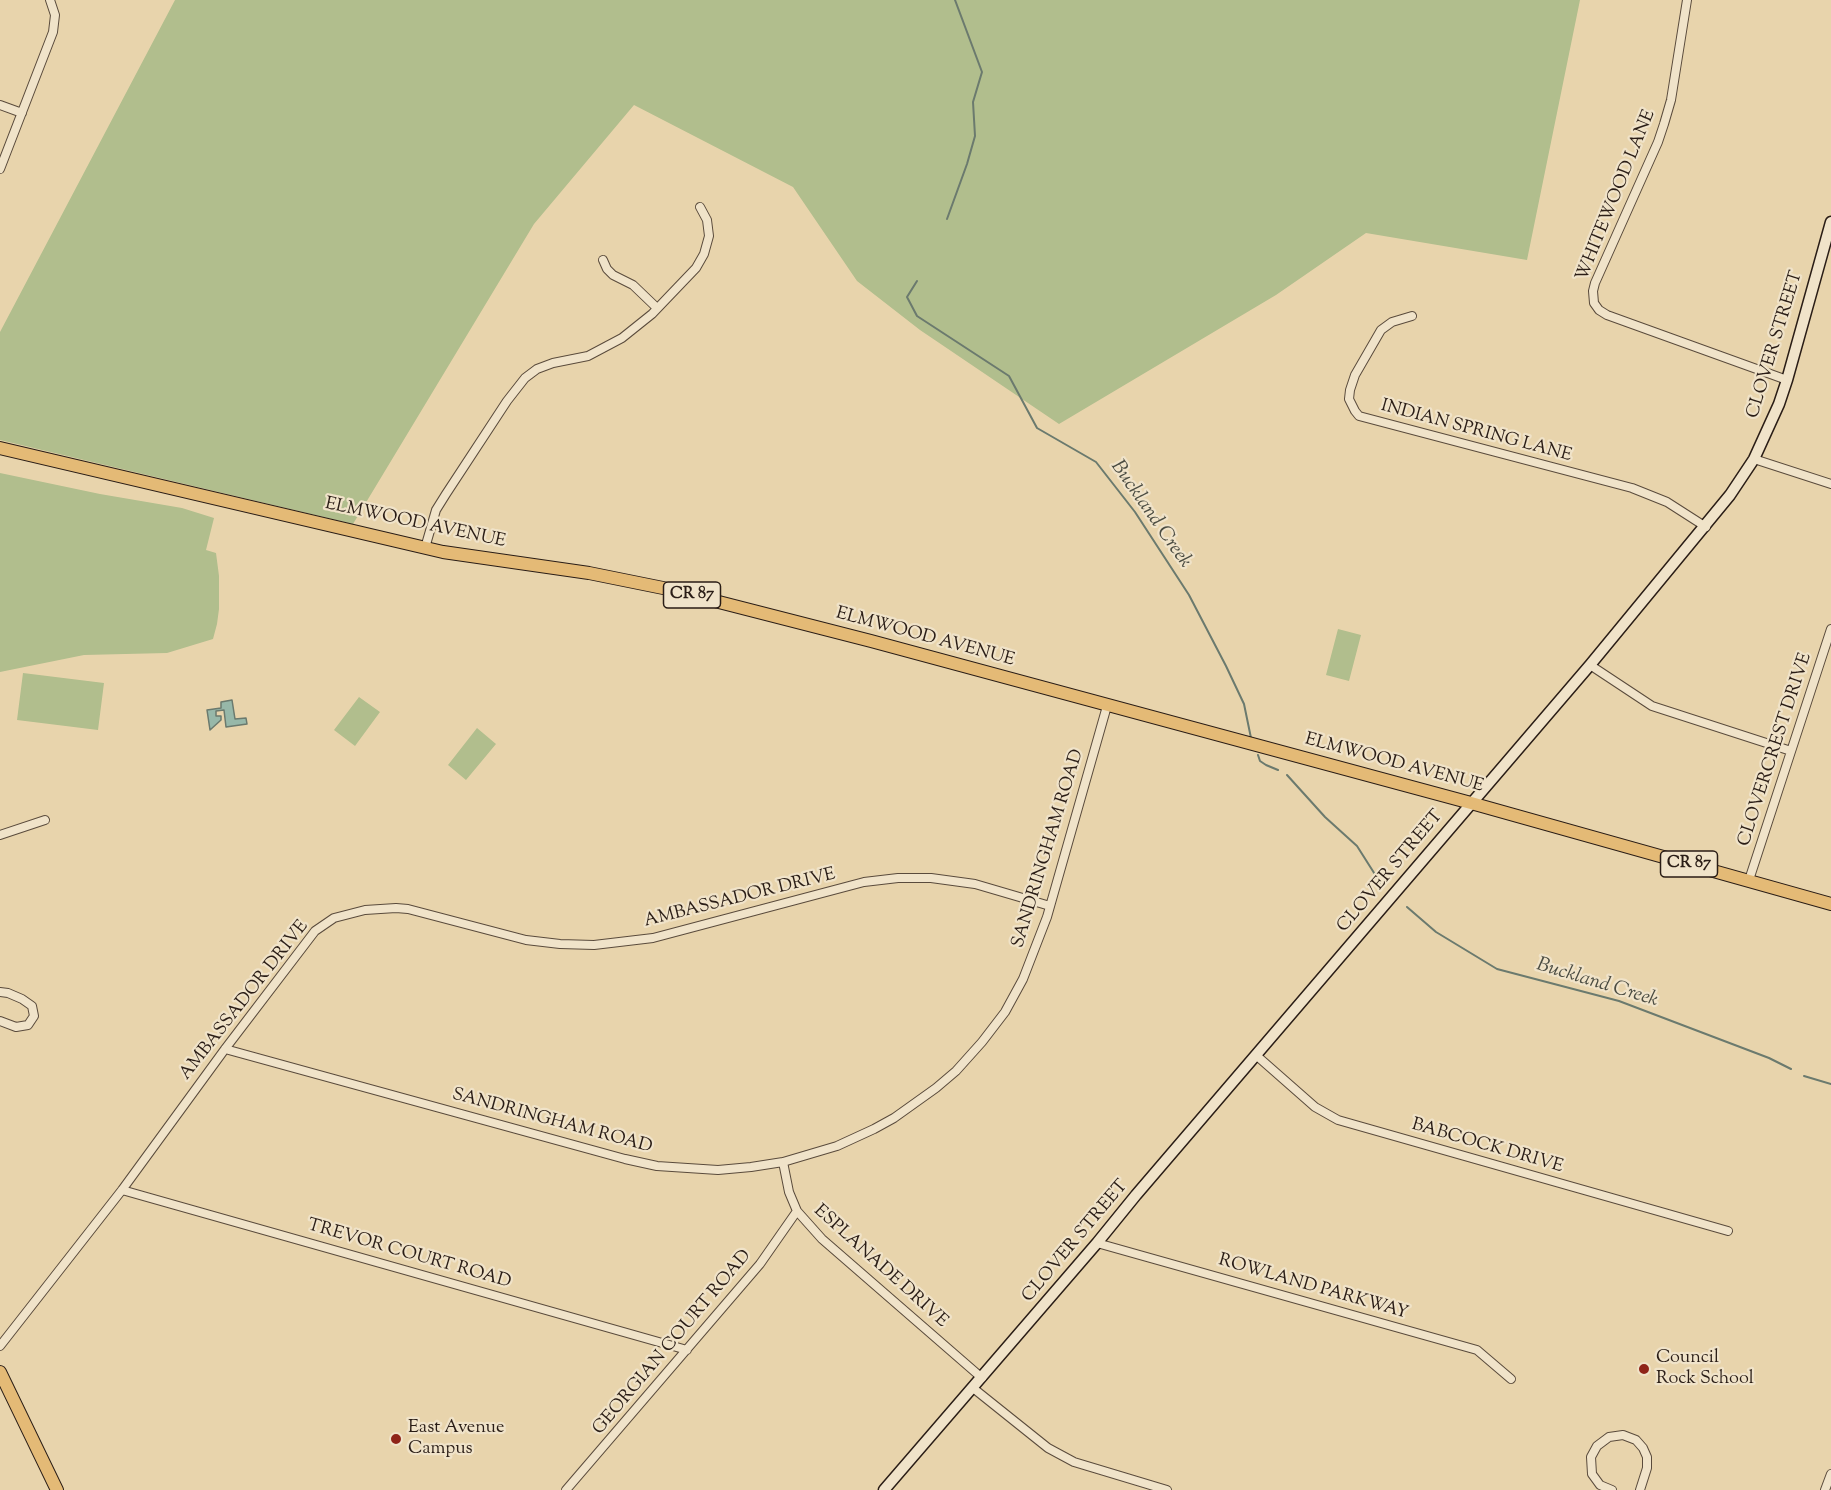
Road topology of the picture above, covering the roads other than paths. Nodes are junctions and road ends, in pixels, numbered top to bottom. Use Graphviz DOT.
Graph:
graph roads {
  1 [pos="50,0"];
  2 [pos="1687,0"];
  3 [pos="0,105"];
  4 [pos="22,113"];
  5 [pos="0,169"];
  6 [pos="700,207"];
  7 [pos="1831,222"];
  8 [pos="603,260"];
  9 [pos="657,309"];
  10 [pos="1412,316"];
  11 [pos="1787,380"];
  12 [pos="0,448"];
  13 [pos="1754,459"];
  14 [pos="1831,484"];
  15 [pos="1706,527"];
  16 [pos="425,548"];
  17 [pos="1831,629"];
  18 [pos="1590,665"];
  19 [pos="1107,705"];
  20 [pos="1791,751"];
  21 [pos="1471,803"];
  22 [pos="45,820"];
  23 [pos="0,835"];
  24 [pos="1749,880"];
  25 [pos="1831,904"];
  26 [pos="1050,906"];
  27 [pos="0,992"];
  28 [pos="0,1021"];
  29 [pos="225,1049"];
  30 [pos="1257,1056"];
  31 [pos="783,1162"];
  32 [pos="122,1190"];
  33 [pos="797,1211"];
  34 [pos="1728,1231"];
  35 [pos="1097,1243"];
  36 [pos="0,1346"];
  37 [pos="687,1350"];
  38 [pos="0,1372"];
  39 [pos="982,1378"];
  40 [pos="1511,1379"];
  41 [pos="973,1388"];
  42 [pos="1831,1474"];
  43 [pos="57,1490"];
  44 [pos="566,1490"];
  45 [pos="884,1490"];
  46 [pos="1167,1490"];
  47 [pos="1612,1490"];
  48 [pos="1640,1490"];
  49 [pos="1825,1490"];
  1 -- 4 [label="street"];
  2 -- 11 [label="street, WHITEWOOD LANE"];
  3 -- 4 [label="street"];
  4 -- 5 [label="street"];
  6 -- 9 [label="street"];
  7 -- 11 [label="main road, CLOVER STREET"];
  8 -- 9 [label="street"];
  9 -- 16 [label="street"];
  10 -- 15 [label="street, INDIAN SPRING LANE"];
  11 -- 13 [label="main road, CLOVER STREET"];
  12 -- 16 [label="main road, ELMWOOD AVENUE / CR 87"];
  13 -- 14 [label="street"];
  13 -- 15 [label="main road, CLOVER STREET"];
  15 -- 18 [label="main road, CLOVER STREET"];
  16 -- 19 [label="main road, ELMWOOD AVENUE / CR 87"];
  17 -- 20 [label="street, CLOVERCREST DRIVE"];
  18 -- 20 [label="street"];
  18 -- 21 [label="main road, CLOVER STREET"];
  19 -- 21 [label="main road, ELMWOOD AVENUE / CR 87"];
  19 -- 26 [label="street, SANDRINGHAM ROAD"];
  20 -- 24 [label="street, CLOVERCREST DRIVE"];
  21 -- 24 [label="main road, ELMWOOD AVENUE / CR 87"];
  21 -- 30 [label="main road, CLOVER STREET"];
  22 -- 23 [label="street"];
  24 -- 25 [label="main road, ELMWOOD AVENUE / CR 87"];
  26 -- 29 [label="street, AMBASSADOR DRIVE"];
  26 -- 31 [label="street, SANDRINGHAM ROAD"];
  27 -- 28 [label="street"];
  29 -- 31 [label="street, SANDRINGHAM ROAD"];
  29 -- 32 [label="street, AMBASSADOR DRIVE"];
  30 -- 34 [label="street, BABCOCK DRIVE"];
  30 -- 35 [label="main road, CLOVER STREET"];
  31 -- 33 [label="street, ESPLANADE DRIVE"];
  32 -- 36 [label="street, AMBASSADOR DRIVE"];
  32 -- 37 [label="street, TREVOR COURT ROAD"];
  33 -- 37 [label="street, GEORGIAN COURT ROAD"];
  33 -- 39 [label="street, ESPLANADE DRIVE"];
  35 -- 39 [label="main road, CLOVER STREET"];
  35 -- 40 [label="street, ROWLAND PARKWAY"];
  37 -- 44 [label="street, GEORGIAN COURT ROAD"];
  38 -- 43 [label="main road"];
  39 -- 41 [label="main road, CLOVER STREET"];
  41 -- 45 [label="main road, CLOVER STREET"];
  41 -- 46 [label="street"];
  42 -- 49 [label="street"];
  47 -- 48 [label="street"];
}
